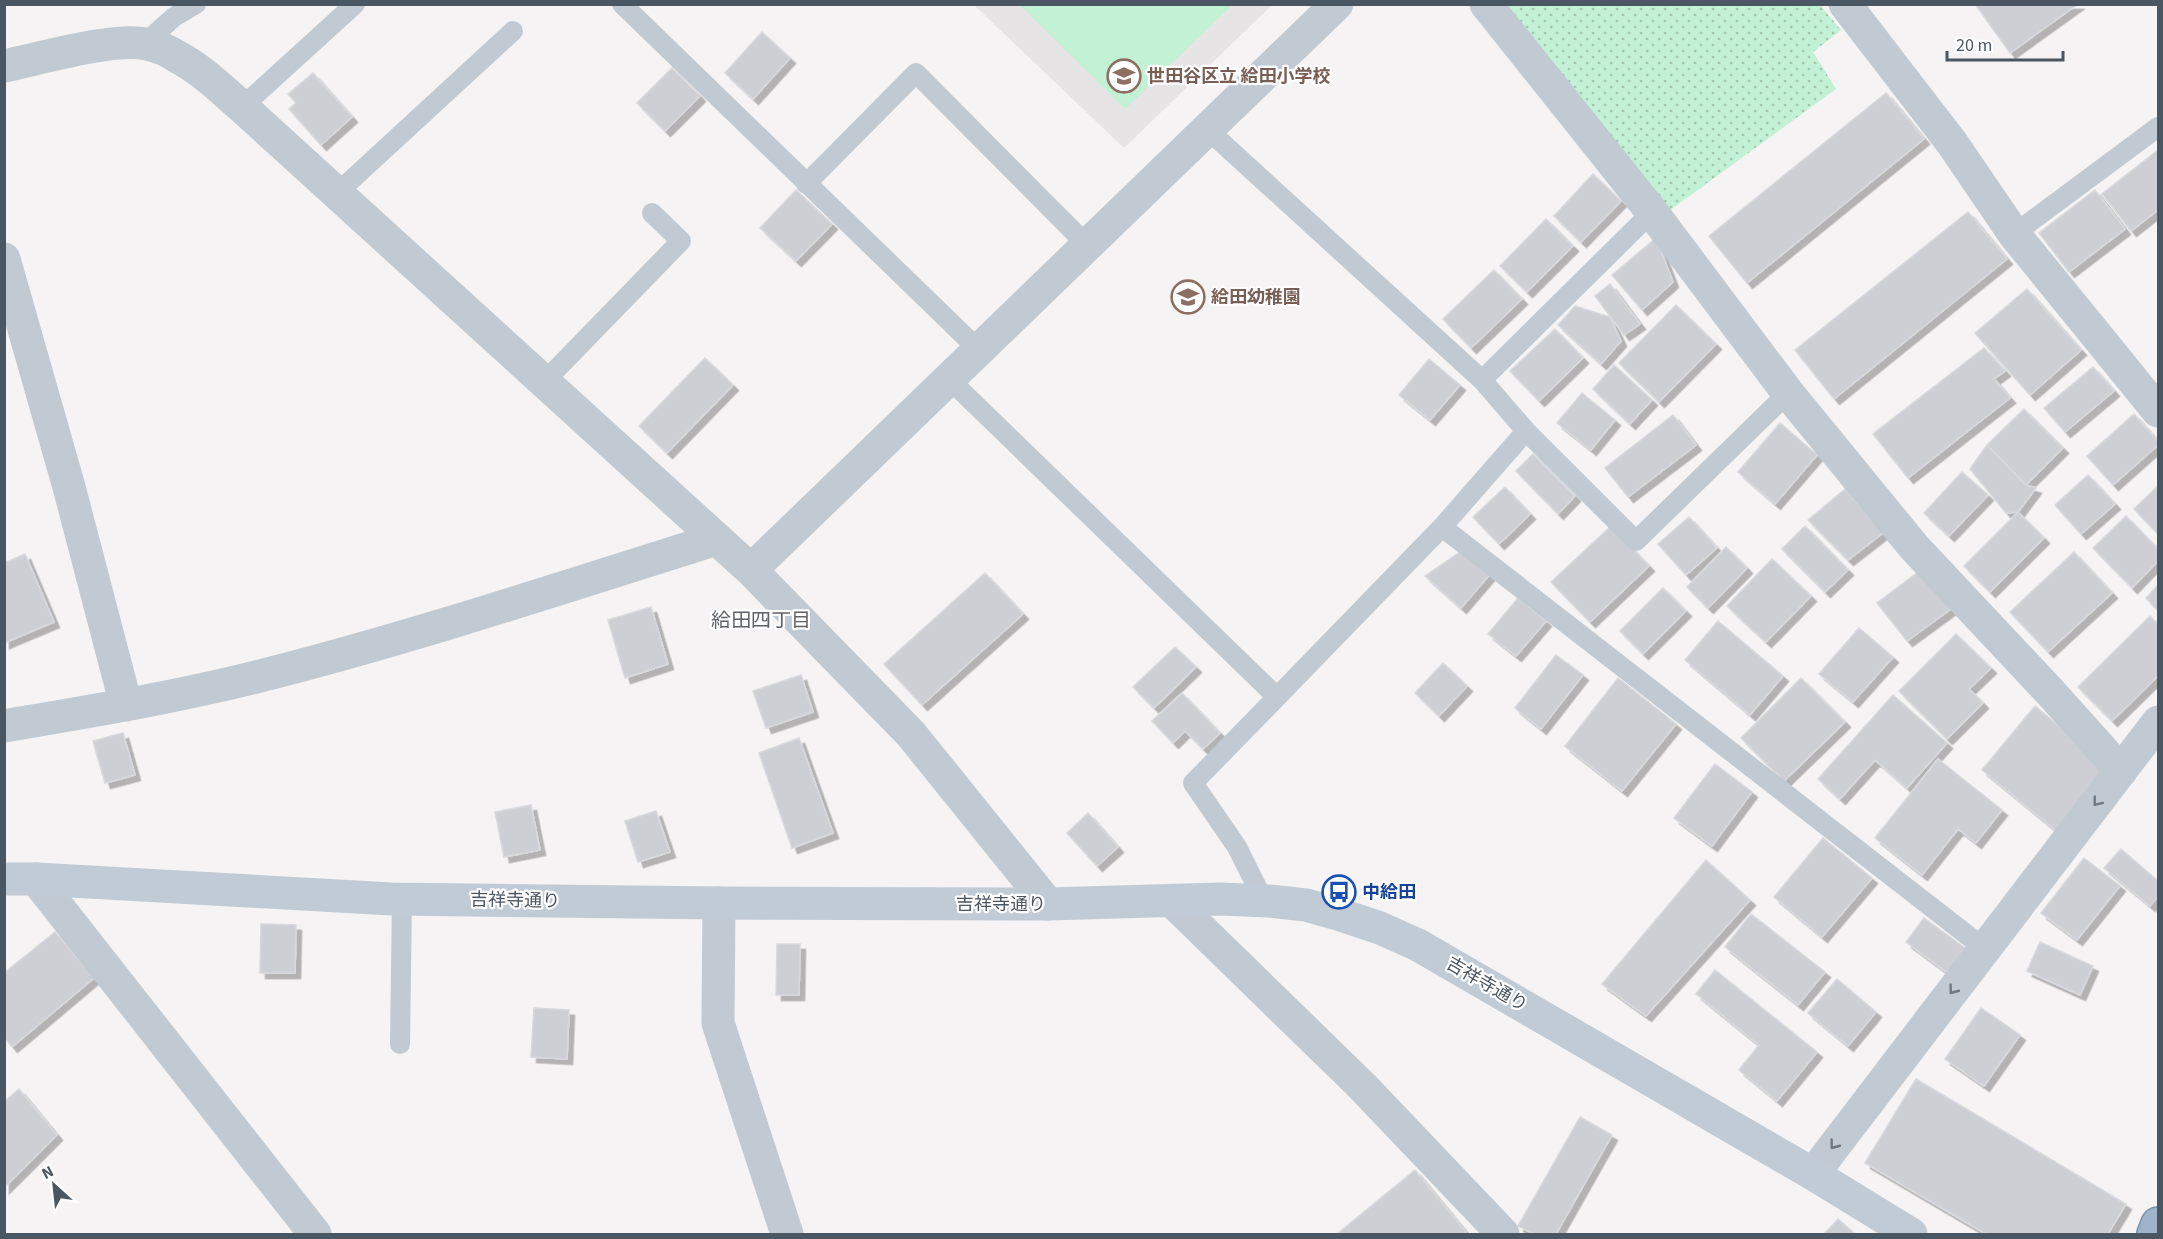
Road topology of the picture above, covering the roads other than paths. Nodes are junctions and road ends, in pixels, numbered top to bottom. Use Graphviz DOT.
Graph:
graph roads {
  1 [pos="196,4"];
  2 [pos="355,4"];
  3 [pos="622,4"];
  4 [pos="1337,4"];
  5 [pos="1486,4"];
  6 [pos="1845,4"];
  7 [pos="513,31"];
  8 [pos="145,43"];
  9 [pos="4,66"];
  10 [pos="242,107"];
  11 [pos="2158,127"];
  12 [pos="1208,129"];
  13 [pos="806,184"];
  14 [pos="336,194"];
  15 [pos="1652,212"];
  16 [pos="652,213"];
  17 [pos="2014,234"];
  18 [pos="1087,245"];
  19 [pos="4,259"];
  20 [pos="979,350"];
  21 [pos="950,380"];
  22 [pos="1482,380"];
  23 [pos="543,383"];
  24 [pos="1788,393"];
  25 [pos="2158,411"];
  26 [pos="1526,431"];
  27 [pos="1442,527"];
  28 [pos="717,539"];
  29 [pos="751,570"];
  30 [pos="1277,698"];
  31 [pos="126,705"];
  32 [pos="2158,722"];
  33 [pos="4,726"];
  34 [pos="2121,771"];
  35 [pos="20,879"];
  36 [pos="402,898"];
  37 [pos="1172,901"];
  38 [pos="1264,901"];
  39 [pos="719,903"];
  40 [pos="1048,904"];
  41 [pos="1984,948"];
  42 [pos="400,1044"];
  43 [pos="1813,1174"];
  44 [pos="2158,1224"];
  45 [pos="315,1234"];
  46 [pos="787,1234"];
  47 [pos="1501,1234"];
  48 [pos="1911,1234"];
  49 [pos="2154,1234"];
  1 -- 8 [label="lane"];
  2 -- 10 [label="lane"];
  3 -- 13 [label="lane"];
  4 -- 12 [label="street"];
  5 -- 15 [label="street"];
  6 -- 17 [label="street"];
  7 -- 14 [label="lane"];
  8 -- 9 [label="street"];
  8 -- 10 [label="street"];
  10 -- 14 [label="street"];
  11 -- 17 [label="lane"];
  12 -- 18 [label="street"];
  12 -- 22 [label="lane"];
  13 -- 18 [label="lane"];
  13 -- 20 [label="lane"];
  14 -- 23 [label="street"];
  15 -- 22 [label="lane"];
  15 -- 24 [label="street"];
  16 -- 23 [label="lane"];
  17 -- 25 [label="street"];
  18 -- 20 [label="street"];
  19 -- 31 [label="street"];
  20 -- 21 [label="street"];
  21 -- 29 [label="street"];
  21 -- 30 [label="lane"];
  22 -- 26 [label="lane"];
  23 -- 28 [label="street"];
  24 -- 26 [label="lane"];
  24 -- 34 [label="street"];
  26 -- 27 [label="lane"];
  27 -- 30 [label="lane"];
  27 -- 41 [label="lane"];
  28 -- 29 [label="street"];
  28 -- 31 [label="street"];
  29 -- 40 [label="street"];
  30 -- 38 [label="lane"];
  31 -- 33 [label="street"];
  32 -- 34 [label="street"];
  34 -- 41 [label="street, one-way"];
  35 -- 36 [label="main road, 吉祥寺通り"];
  35 -- 45 [label="street"];
  36 -- 39 [label="main road, 吉祥寺通り"];
  36 -- 42 [label="lane"];
  37 -- 38 [label="main road, 吉祥寺通り"];
  37 -- 40 [label="main road, 吉祥寺通り"];
  37 -- 47 [label="street"];
  38 -- 43 [label="main road, 吉祥寺通り"];
  39 -- 40 [label="main road, 吉祥寺通り"];
  39 -- 46 [label="street"];
  41 -- 43 [label="street, one-way"];
  43 -- 48 [label="main road, 吉祥寺通り"];
  44 -- 49 [label="highway"];
}
